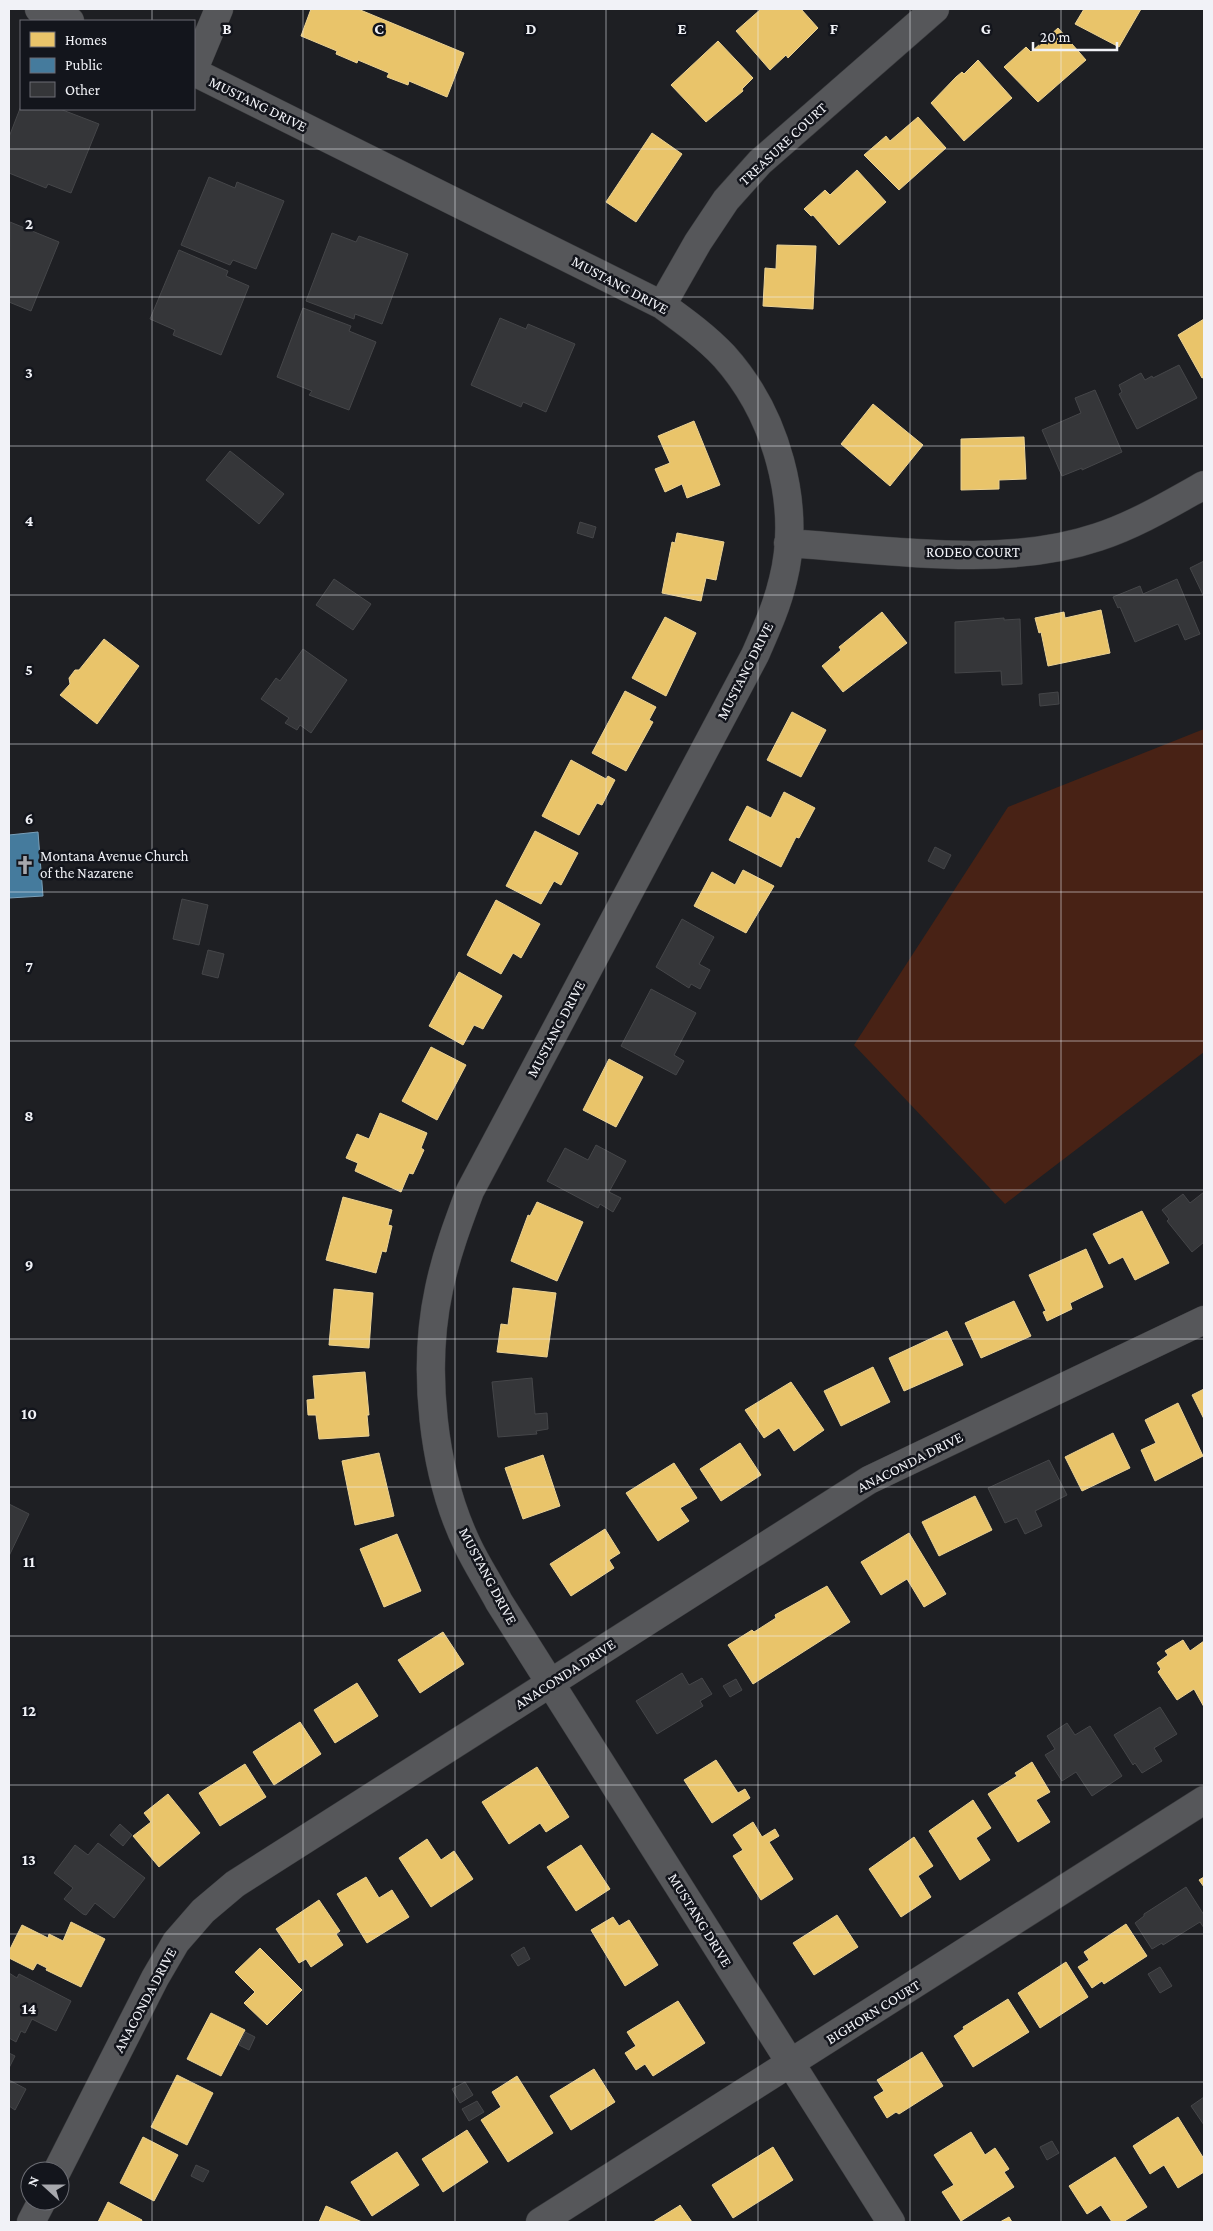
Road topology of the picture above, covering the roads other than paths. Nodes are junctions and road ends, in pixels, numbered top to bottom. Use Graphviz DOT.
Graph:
graph roads {
  1 [pos="40,9"];
  2 [pos="219,9"];
  3 [pos="935,9"];
  4 [pos="68,20"];
  5 [pos="195,68"];
  6 [pos="195,71"];
  7 [pos="662,305"];
  8 [pos="1204,485"];
  9 [pos="788,543"];
  10 [pos="1204,1320"];
  11 [pos="550,1684"];
  12 [pos="1204,1800"];
  13 [pos="791,2064"];
  14 [pos="62,2161"];
  15 [pos="540,2222"];
  16 [pos="891,2222"];
  1 -- 4 [label="street"];
  2 -- 5 [label="street"];
  3 -- 7 [label="street, TREASURE COURT"];
  6 -- 7 [label="street, MUSTANG DRIVE"];
  7 -- 9 [label="street, MUSTANG DRIVE"];
  8 -- 9 [label="street, RODEO COURT"];
  9 -- 11 [label="street, MUSTANG DRIVE"];
  10 -- 11 [label="street, ANACONDA DRIVE"];
  11 -- 13 [label="street, MUSTANG DRIVE"];
  11 -- 14 [label="street, ANACONDA DRIVE"];
  12 -- 13 [label="street, BIGHORN COURT"];
  13 -- 15 [label="street, BIGHORN COURT"];
  13 -- 16 [label="street, MUSTANG DRIVE"];
}
